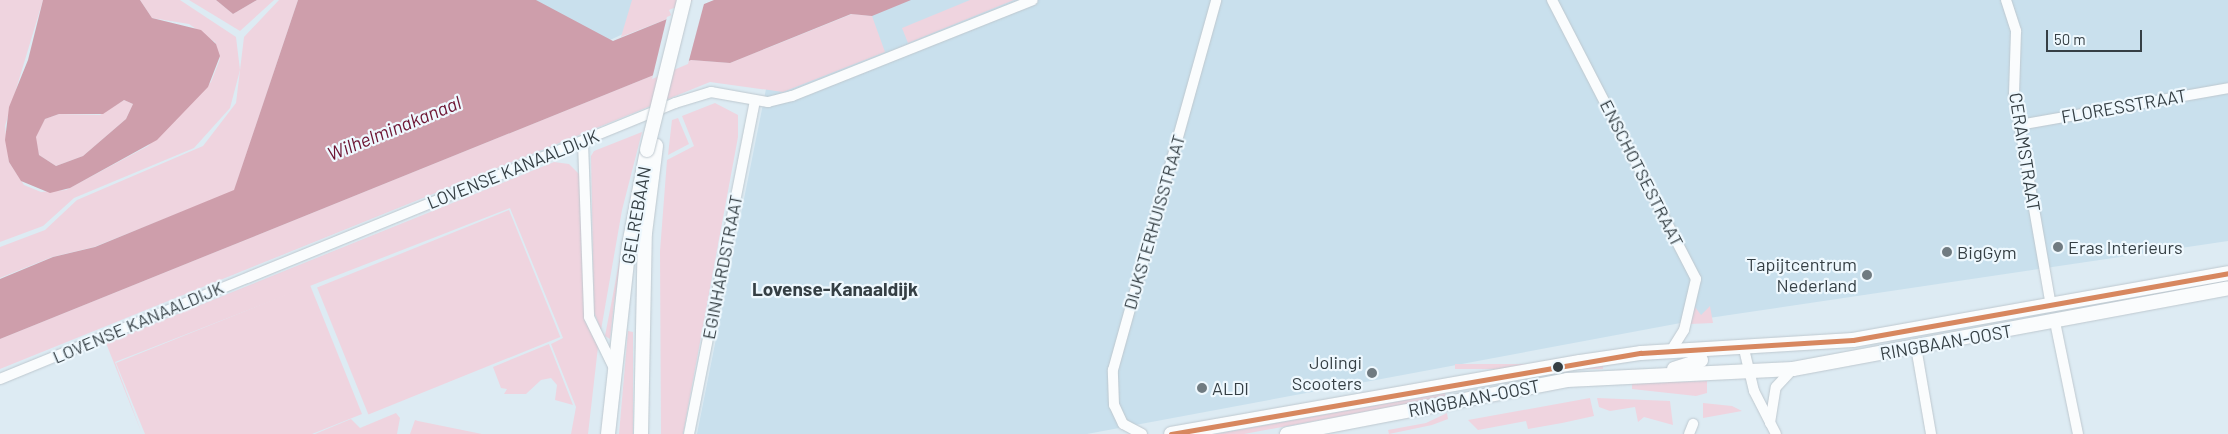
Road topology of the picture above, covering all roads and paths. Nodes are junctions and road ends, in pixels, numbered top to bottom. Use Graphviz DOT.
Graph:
graph roads {
  1 [pos="684,0"];
  2 [pos="691,0"];
  3 [pos="1033,0"];
  4 [pos="1216,0"];
  5 [pos="1552,0"];
  6 [pos="2006,0"];
  7 [pos="2228,88"];
  8 [pos="755,100"];
  9 [pos="2019,124"];
  10 [pos="583,142"];
  11 [pos="652,148"];
  12 [pos="2228,273"];
  13 [pos="2228,288"];
  14 [pos="2051,305"];
  15 [pos="2055,322"];
  16 [pos="1916,347"];
  17 [pos="1744,349"];
  18 [pos="1691,350"];
  19 [pos="1671,351"];
  20 [pos="614,368"];
  21 [pos="1793,369"];
  22 [pos="1750,372"];
  23 [pos="1662,373"];
  24 [pos="0,379"];
  25 [pos="1770,423"];
  26 [pos="1693,424"];
  27 [pos="608,434"];
  28 [pos="641,434"];
  29 [pos="689,434"];
  30 [pos="1142,434"];
  31 [pos="1171,434"];
  32 [pos="1287,434"];
  33 [pos="1689,434"];
  34 [pos="1776,434"];
  35 [pos="1931,434"];
  36 [pos="2078,434"];
  1 -- 11 [label="main road, GELREBAAN, bridge"];
  2 -- 11 [label="main road, GELREBAAN"];
  3 -- 8 [label="street, LOVENSE KANAALDIJK"];
  4 -- 30 [label="street, DIJKSTERHUISSTRAAT"];
  5 -- 19 [label="street, ENSCHOTSESTRAAT"];
  6 -- 9 [label="street, CERAMSTRAAT"];
  7 -- 9 [label="street, FLORESSTRAAT"];
  8 -- 10 [label="street, LOVENSE KANAALDIJK"];
  8 -- 29 [label="street, EGINHARDSTRAAT"];
  9 -- 14 [label="street, CERAMSTRAAT"];
  10 -- 20 [label="street"];
  10 -- 24 [label="street, LOVENSE KANAALDIJK"];
  11 -- 20 [label="main road, GELREBAAN"];
  11 -- 28 [label="main road, GELREBAAN"];
  12 -- 14 [label="main road, RINGBAAN-OOST"];
  13 -- 15 [label="main road, RINGBAAN-OOST"];
  14 -- 17 [label="main road, RINGBAAN-OOST"];
  15 -- 16 [label="main road, RINGBAAN-OOST"];
  15 -- 36 [label="street"];
  16 -- 21 [label="main road, RINGBAAN-OOST"];
  16 -- 35 [label="street"];
  17 -- 18 [label="main road, RINGBAAN-OOST"];
  17 -- 22 [label="street"];
  18 -- 19 [label="main road, RINGBAAN-OOST"];
  18 -- 23 [label="main road, RINGBAAN-OOST"];
  19 -- 31 [label="main road, RINGBAAN-OOST"];
  20 -- 27 [label="main road, GELREBAAN"];
  21 -- 22 [label="main road, RINGBAAN-OOST"];
  21 -- 25 [label="street"];
  22 -- 23 [label="main road, RINGBAAN-OOST"];
  22 -- 25 [label="street"];
  23 -- 32 [label="main road, RINGBAAN-OOST"];
  25 -- 34 [label="street"];
  26 -- 33 [label="street"];
}
